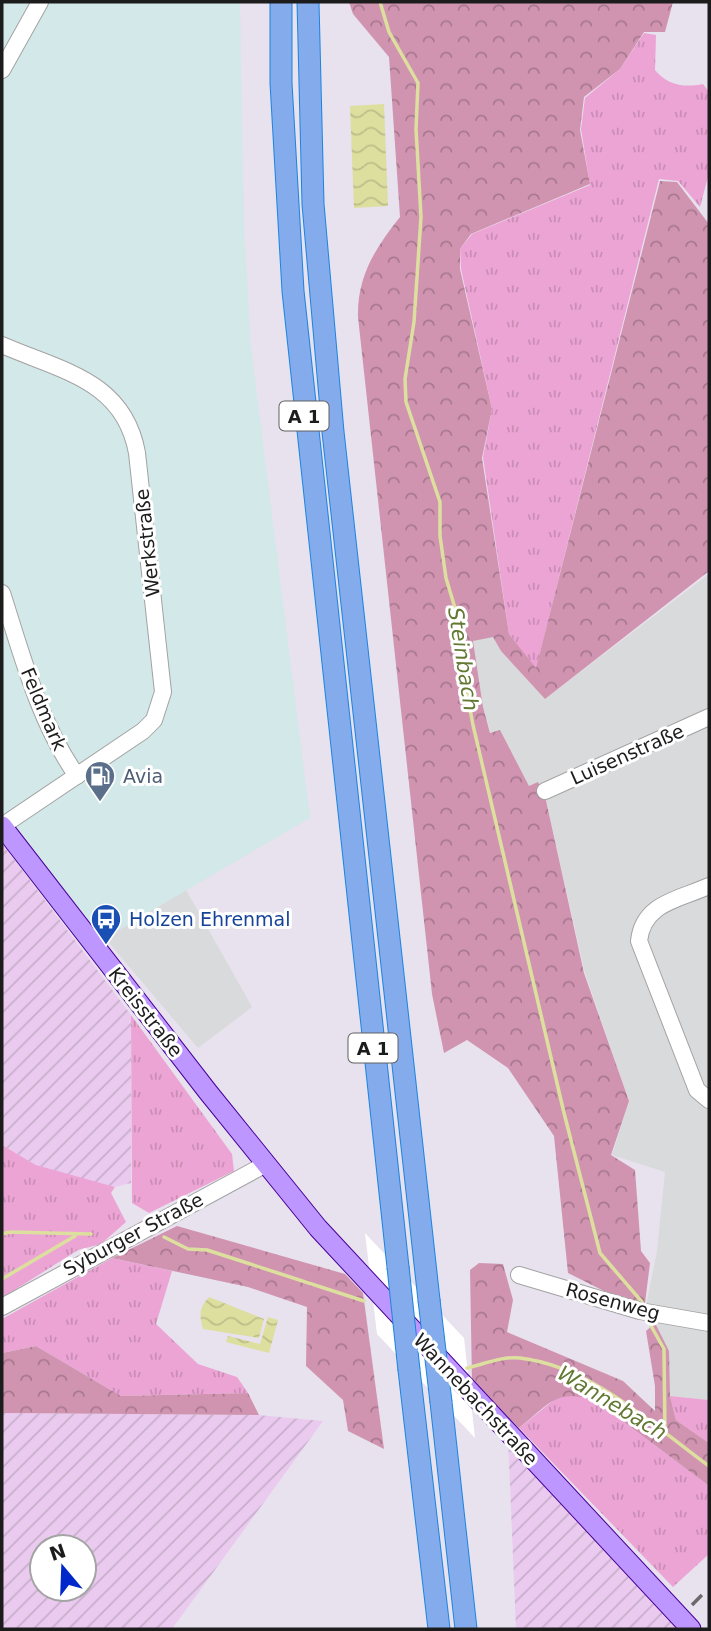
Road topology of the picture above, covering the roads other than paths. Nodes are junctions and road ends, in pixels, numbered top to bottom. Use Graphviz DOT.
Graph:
graph roads {
  1 [pos="40,2"];
  2 [pos="281,2"];
  3 [pos="308,2"];
  4 [pos="2,70"];
  5 [pos="2,345"];
  6 [pos="2,593"];
  7 [pos="709,717"];
  8 [pos="77,776"];
  9 [pos="545,791"];
  10 [pos="2,826"];
  11 [pos="709,886"];
  12 [pos="709,1100"];
  13 [pos="266,1164"];
  14 [pos="519,1275"];
  15 [pos="2,1307"];
  16 [pos="709,1323"];
  17 [pos="433,1583"];
  18 [pos="428,1629"];
  19 [pos="439,1629"];
  20 [pos="466,1629"];
  21 [pos="691,1629"];
  1 -- 4 [label="street"];
  2 -- 17 [label="highway, A 1, bridge"];
  3 -- 20 [label="highway, A 1, bridge"];
  5 -- 8 [label="street, Werkstraße"];
  6 -- 8 [label="street, Feldmark"];
  7 -- 9 [label="street, Luisenstraße"];
  8 -- 10 [label="street"];
  10 -- 13 [label="main road, Kreisstraße"];
  11 -- 12 [label="street"];
  13 -- 15 [label="street, Syburger Straße"];
  13 -- 21 [label="main road, Wannebachstraße"];
  14 -- 16 [label="street, Rosenweg"];
  17 -- 18 [label="highway"];
  17 -- 19 [label="highway, A 1"];
}
